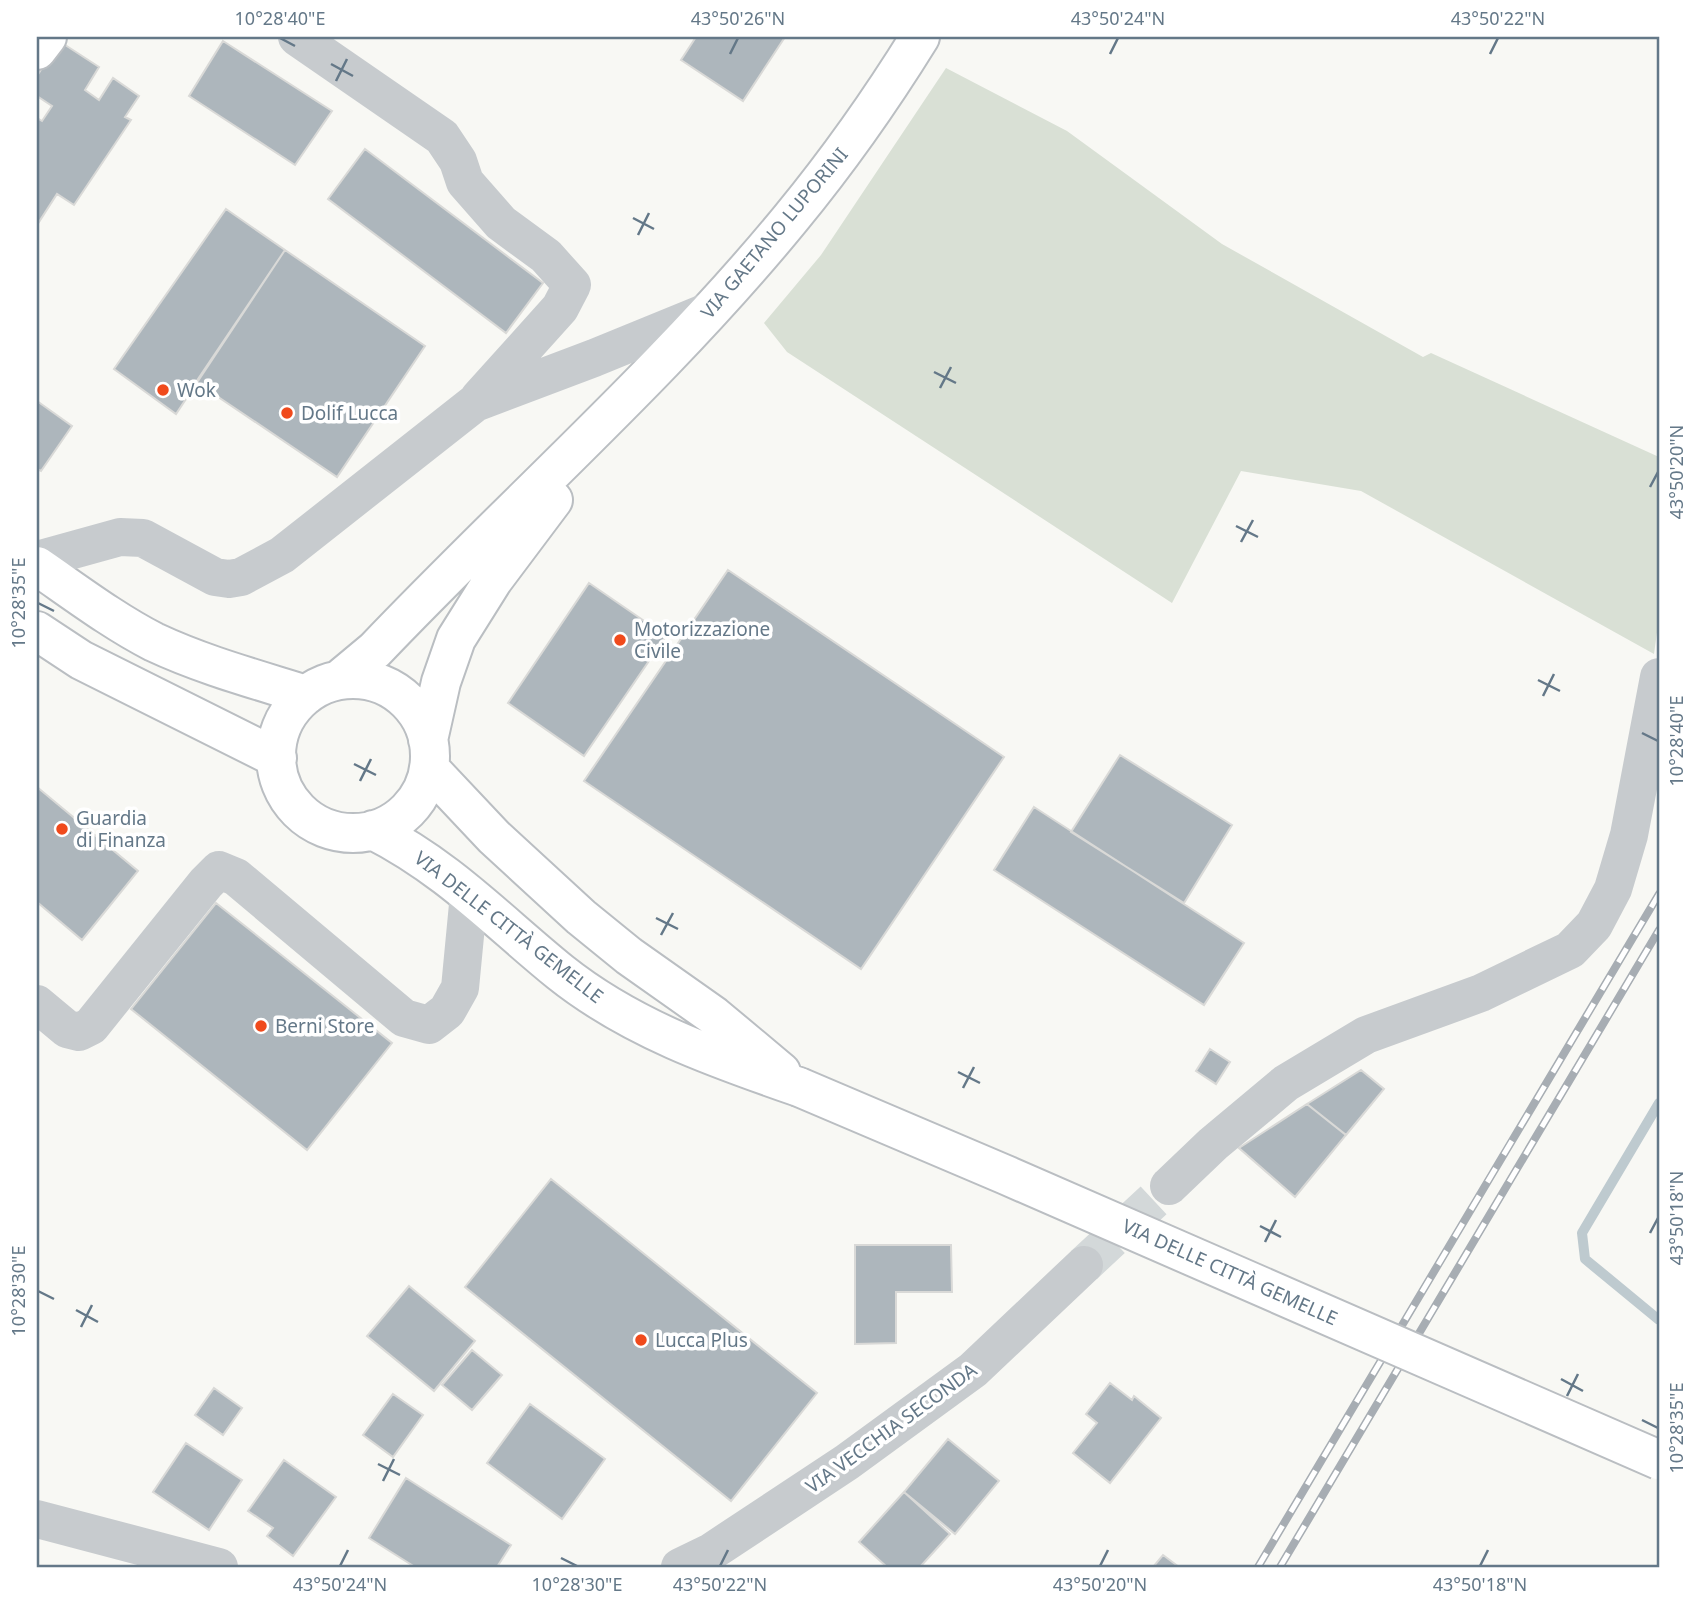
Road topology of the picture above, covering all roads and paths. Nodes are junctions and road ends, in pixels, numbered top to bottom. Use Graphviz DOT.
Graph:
graph roads {
  1 [pos="47,37"];
  2 [pos="297,37"];
  3 [pos="920,37"];
  4 [pos="37,50"];
  5 [pos="709,311"];
  6 [pos="639,385"];
  7 [pos="475,402"];
  8 [pos="37,559"];
  9 [pos="37,566"];
  10 [pos="37,631"];
  11 [pos="1659,677"];
  12 [pos="322,687"];
  13 [pos="429,754"];
  14 [pos="276,758"];
  15 [pos="373,830"];
  16 [pos="469,894"];
  17 [pos="37,1004"];
  18 [pos="799,1087"];
  19 [pos="1168,1186"];
  20 [pos="1084,1265"];
  21 [pos="1659,1460"];
  22 [pos="37,1520"];
  23 [pos="219,1567"];
  24 [pos="680,1567"];
  1 -- 4 [label="main road"];
  2 -- 7 [label="street"];
  3 -- 5 [label="main road, VIA GAETANO LUPORINI"];
  5 -- 6 [label="main road, VIA GAETANO LUPORINI"];
  5 -- 7 [label="street"];
  6 -- 12 [label="main road, VIA GAETANO LUPORINI"];
  6 -- 13 [label="main road, VIA GAETANO LUPORINI"];
  7 -- 8 [label="street"];
  9 -- 12 [label="main road"];
  10 -- 14 [label="main road"];
  11 -- 19 [label="street"];
  12 -- 13 [label="main road"];
  12 -- 14 [label="main road, VIA GAETANO LUPORINI"];
  13 -- 15 [label="main road, VIA GAETANO LUPORINI"];
  13 -- 18 [label="main road, VIA DELLE CITTÀ GEMELLE"];
  14 -- 15 [label="main road, VIA GAETANO LUPORINI"];
  15 -- 16 [label="main road, VIA DELLE CITTÀ GEMELLE"];
  16 -- 17 [label="street"];
  16 -- 18 [label="main road, VIA DELLE CITTÀ GEMELLE"];
  18 -- 21 [label="main road, VIA DELLE CITTÀ GEMELLE, bridge"];
  20 -- 24 [label="street, VIA VECCHIA SECONDA"];
  22 -- 23 [label="street"];
}
